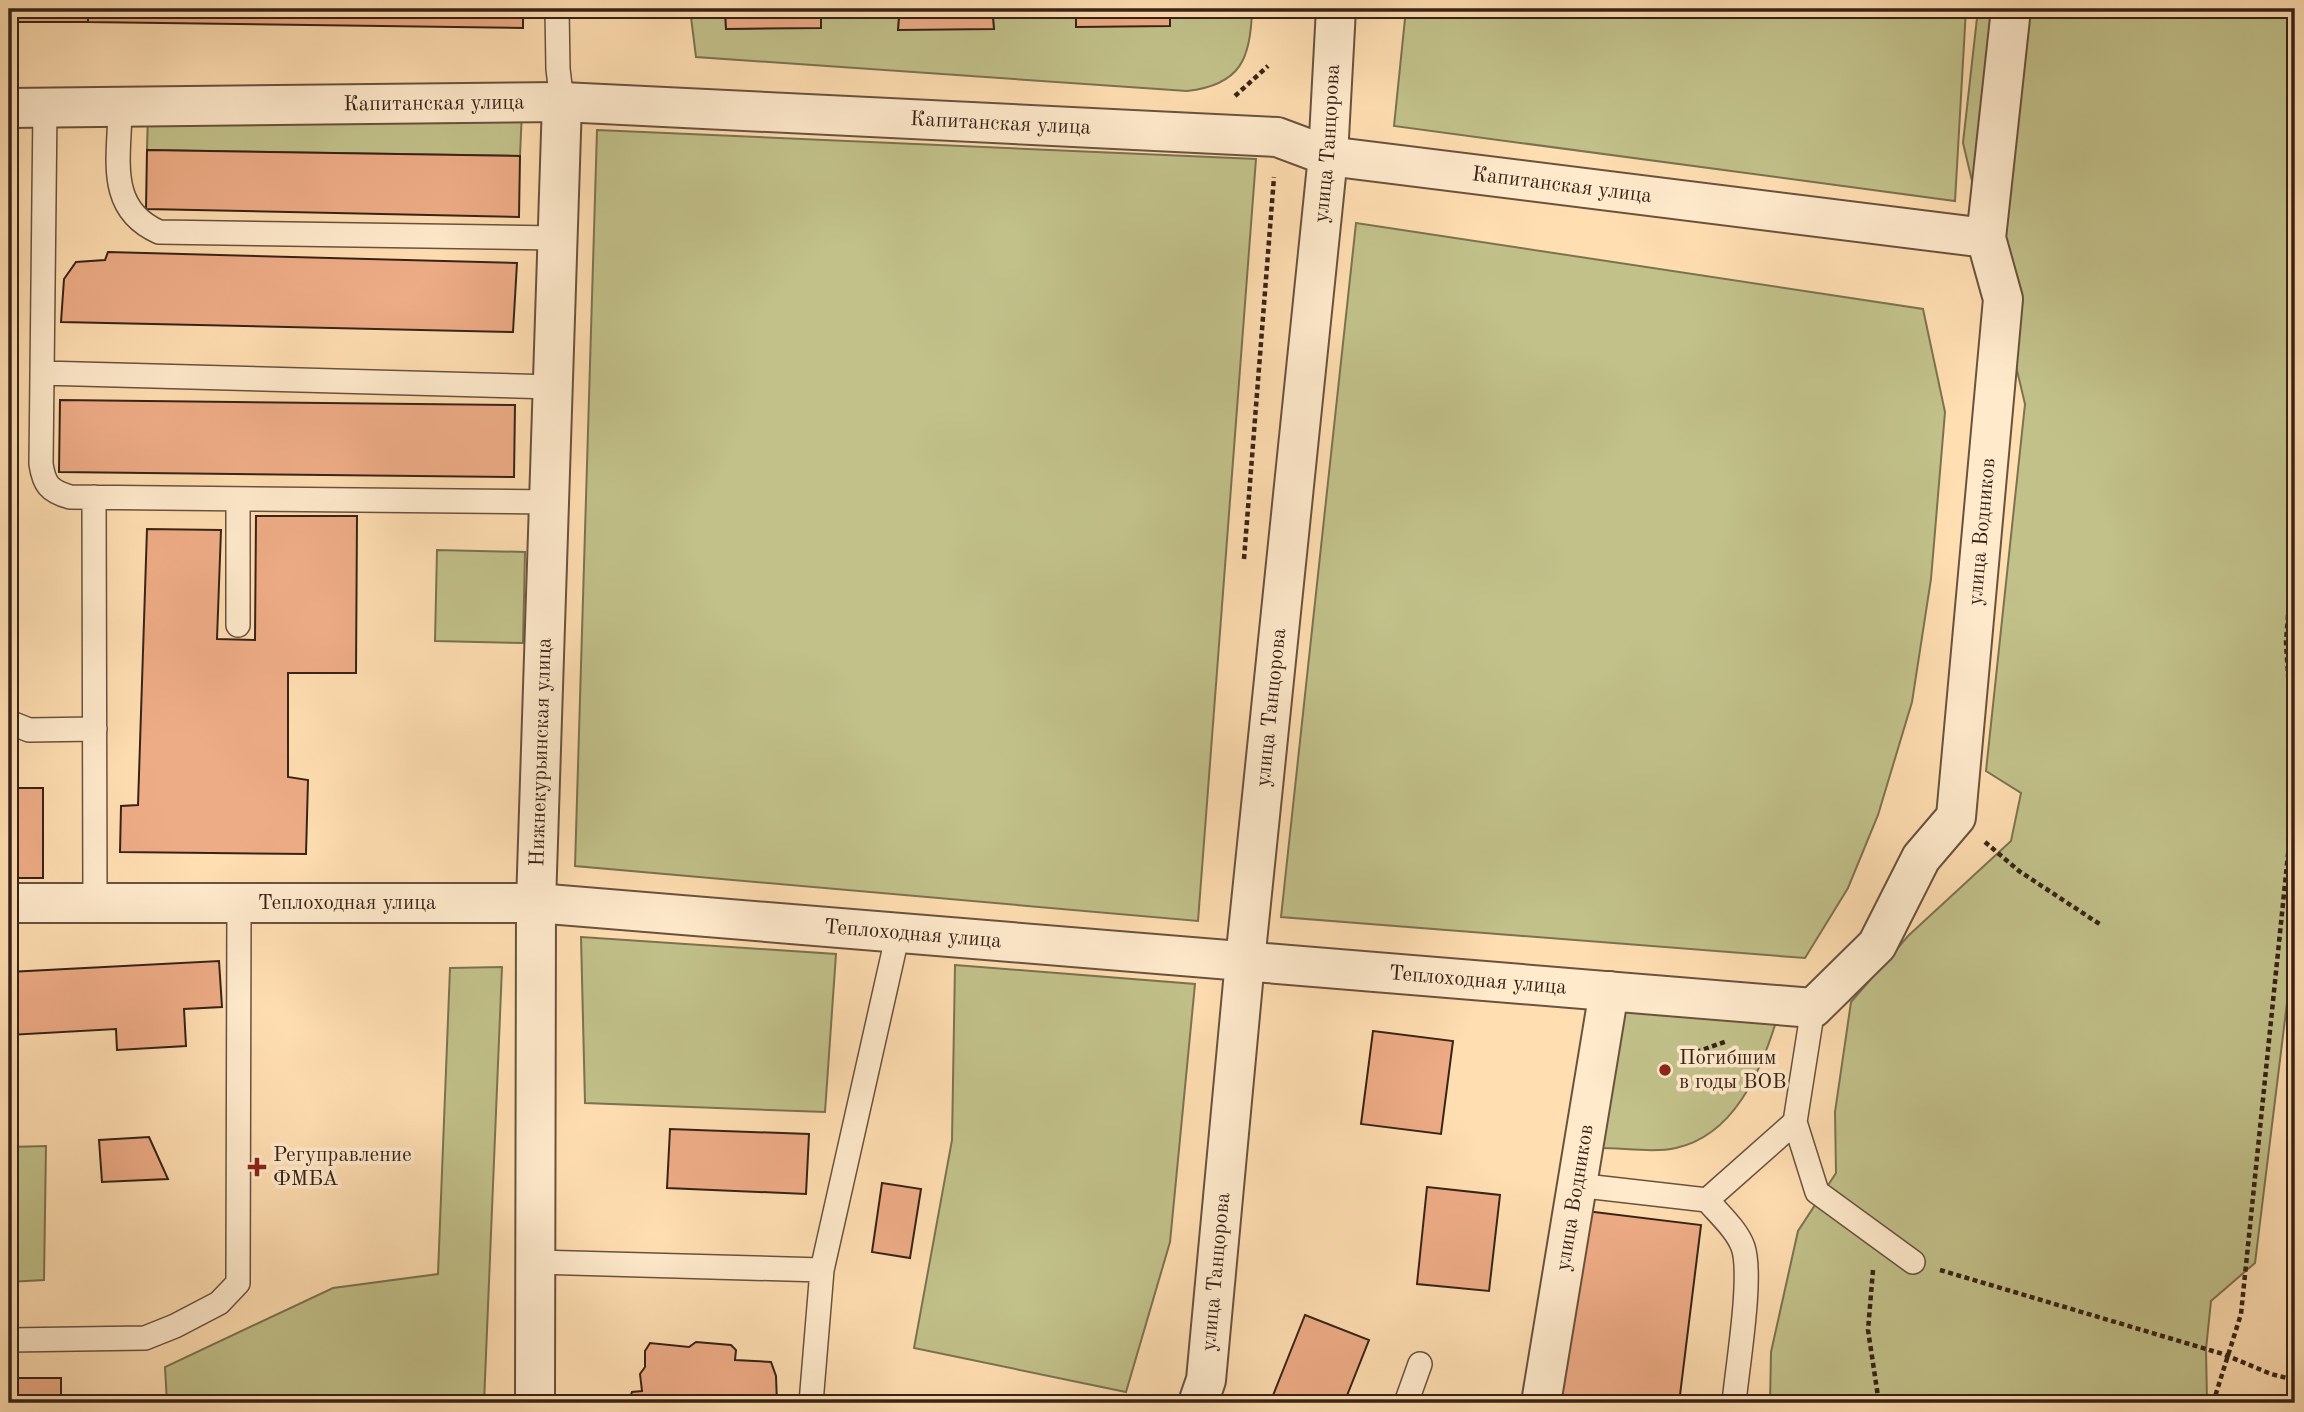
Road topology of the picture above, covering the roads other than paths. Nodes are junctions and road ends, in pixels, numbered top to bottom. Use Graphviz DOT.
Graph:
graph roads {
  1 [pos="557,9"];
  2 [pos="1336,9"];
  3 [pos="2011,9"];
  4 [pos="562,102"];
  5 [pos="120,107"];
  6 [pos="27,108"];
  7 [pos="1328,156"];
  8 [pos="556,238"];
  9 [pos="1986,238"];
  10 [pos="42,373"];
  11 [pos="552,387"];
  12 [pos="94,497"];
  13 [pos="238,499"];
  14 [pos="549,502"];
  15 [pos="238,625"];
  16 [pos="9,722"];
  17 [pos="95,729"];
  18 [pos="9,903"];
  19 [pos="95,903"];
  20 [pos="239,903"];
  21 [pos="536,903"];
  22 [pos="898,933"];
  23 [pos="1245,961"];
  24 [pos="1609,991"];
  25 [pos="1813,1008"];
  26 [pos="1795,1122"];
  27 [pos="1576,1185"];
  28 [pos="1707,1200"];
  29 [pos="536,1262"];
  30 [pos="1913,1262"];
  31 [pos="822,1270"];
  32 [pos="9,1340"];
  33 [pos="1420,1364"];
  34 [pos="535,1403"];
  35 [pos="811,1403"];
  36 [pos="1198,1403"];
  37 [pos="1406,1403"];
  38 [pos="1541,1403"];
  39 [pos="1734,1403"];
  1 -- 4 [label="lane"];
  2 -- 7 [label="street, улица Танцорова"];
  3 -- 9 [label="street, улица Водников"];
  4 -- 5 [label="street, Капитанская улица"];
  4 -- 7 [label="street, Капитанская улица"];
  4 -- 8 [label="street, Нижнекурьинская улица"];
  5 -- 6 [label="street, Капитанская улица"];
  5 -- 8 [label="lane"];
  6 -- 10 [label="lane"];
  7 -- 9 [label="street, Капитанская улица"];
  7 -- 23 [label="street, улица Танцорова"];
  8 -- 11 [label="street, Нижнекурьинская улица"];
  9 -- 25 [label="street, улица Водников"];
  10 -- 11 [label="lane"];
  10 -- 12 [label="lane"];
  11 -- 14 [label="street, Нижнекурьинская улица"];
  12 -- 13 [label="lane"];
  12 -- 17 [label="lane"];
  13 -- 14 [label="lane"];
  13 -- 15 [label="lane"];
  14 -- 21 [label="street, Нижнекурьинская улица"];
  16 -- 17 [label="lane"];
  17 -- 19 [label="lane"];
  18 -- 19 [label="street, Теплоходная улица"];
  19 -- 20 [label="street, Теплоходная улица"];
  20 -- 21 [label="street, Теплоходная улица"];
  20 -- 32 [label="lane"];
  21 -- 22 [label="street, Теплоходная улица"];
  21 -- 29 [label="street, Нижнекурьинская улица"];
  22 -- 23 [label="street, Теплоходная улица"];
  22 -- 31 [label="lane"];
  23 -- 24 [label="street, Теплоходная улица"];
  23 -- 36 [label="street, улица Танцорова"];
  24 -- 25 [label="street, Теплоходная улица"];
  24 -- 27 [label="street, улица Водников"];
  25 -- 26 [label="lane"];
  26 -- 28 [label="lane"];
  26 -- 30 [label="lane"];
  27 -- 28 [label="lane"];
  27 -- 38 [label="street, улица Водников"];
  28 -- 39 [label="lane"];
  29 -- 31 [label="lane"];
  29 -- 34 [label="street, Нижнекурьинская улица"];
  31 -- 35 [label="lane"];
  33 -- 37 [label="lane"];
}
